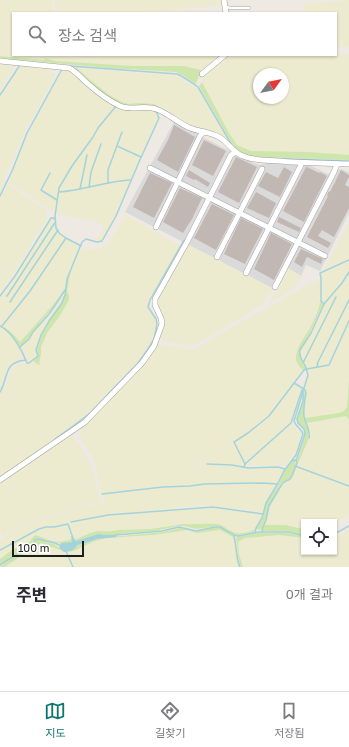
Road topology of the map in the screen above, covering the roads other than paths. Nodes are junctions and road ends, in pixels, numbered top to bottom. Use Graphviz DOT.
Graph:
graph roads {
  1 [pos="224,0"];
  2 [pos="225,7"];
  3 [pos="249,8"];
  4 [pos="226,12"];
  5 [pos="224,56"];
  6 [pos="0,60"];
  7 [pos="202,74"];
  8 [pos="204,132"];
  9 [pos="236,152"];
  10 [pos="302,162"];
  11 [pos="337,164"];
  12 [pos="349,164"];
  13 [pos="150,168"];
  14 [pos="262,169"];
  15 [pos="178,182"];
  16 [pos="209,198"];
  17 [pos="239,213"];
  18 [pos="156,226"];
  19 [pos="269,228"];
  20 [pos="298,242"];
  21 [pos="325,256"];
  22 [pos="217,257"];
  23 [pos="246,273"];
  24 [pos="275,286"];
  25 [pos="0,480"];
  1 -- 2 [label="street"];
  2 -- 3 [label="lane"];
  2 -- 4 [label="street"];
  5 -- 7 [label="street"];
  6 -- 8 [label="street"];
  8 -- 9 [label="street"];
  8 -- 15 [label="street"];
  9 -- 10 [label="street"];
  9 -- 16 [label="street"];
  10 -- 11 [label="street"];
  10 -- 19 [label="street"];
  11 -- 12 [label="street"];
  11 -- 20 [label="street"];
  13 -- 15 [label="street"];
  14 -- 17 [label="street"];
  15 -- 16 [label="street"];
  15 -- 18 [label="street"];
  16 -- 17 [label="street"];
  16 -- 25 [label="street"];
  17 -- 19 [label="street"];
  17 -- 22 [label="street"];
  19 -- 20 [label="street"];
  19 -- 23 [label="street"];
  20 -- 21 [label="street"];
  20 -- 24 [label="street"];
}
